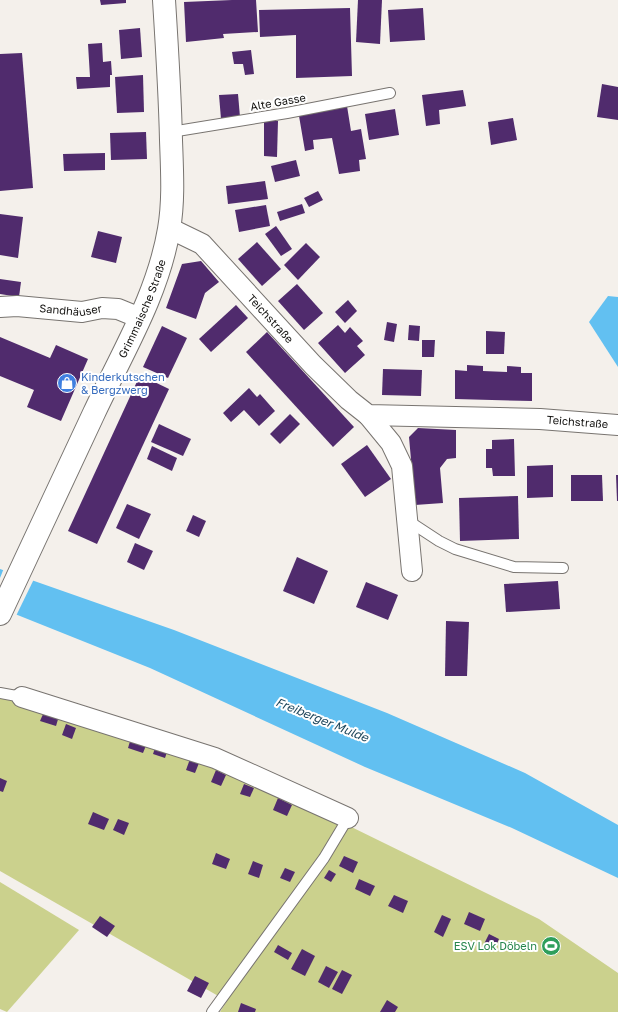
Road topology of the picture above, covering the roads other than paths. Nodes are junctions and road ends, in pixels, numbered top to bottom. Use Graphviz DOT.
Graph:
graph roads {
  1 [pos="164,0"];
  2 [pos="390,92"];
  3 [pos="171,132"];
  4 [pos="169,228"];
  5 [pos="0,307"];
  6 [pos="140,318"];
  7 [pos="368,415"];
  8 [pos="618,425"];
  9 [pos="407,520"];
  10 [pos="563,568"];
  11 [pos="412,571"];
  12 [pos="0,614"];
  13 [pos="0,693"];
  14 [pos="22,697"];
  15 [pos="348,818"];
  16 [pos="212,1012"];
  1 -- 3 [label="main road, Grimmaische Straße"];
  2 -- 3 [label="lane, Alte Gasse"];
  3 -- 4 [label="main road, Grimmaische Straße"];
  4 -- 6 [label="main road, Grimmaische Straße"];
  4 -- 7 [label="street, Teichstraße"];
  5 -- 6 [label="street, Sandhäuser"];
  6 -- 12 [label="main road, Grimmaische Straße"];
  7 -- 8 [label="street, Teichstraße"];
  7 -- 9 [label="street, Teichstraße"];
  9 -- 10 [label="lane"];
  9 -- 11 [label="street, Teichstraße"];
  13 -- 14 [label="lane"];
  14 -- 15 [label="street"];
  15 -- 16 [label="lane"];
}
